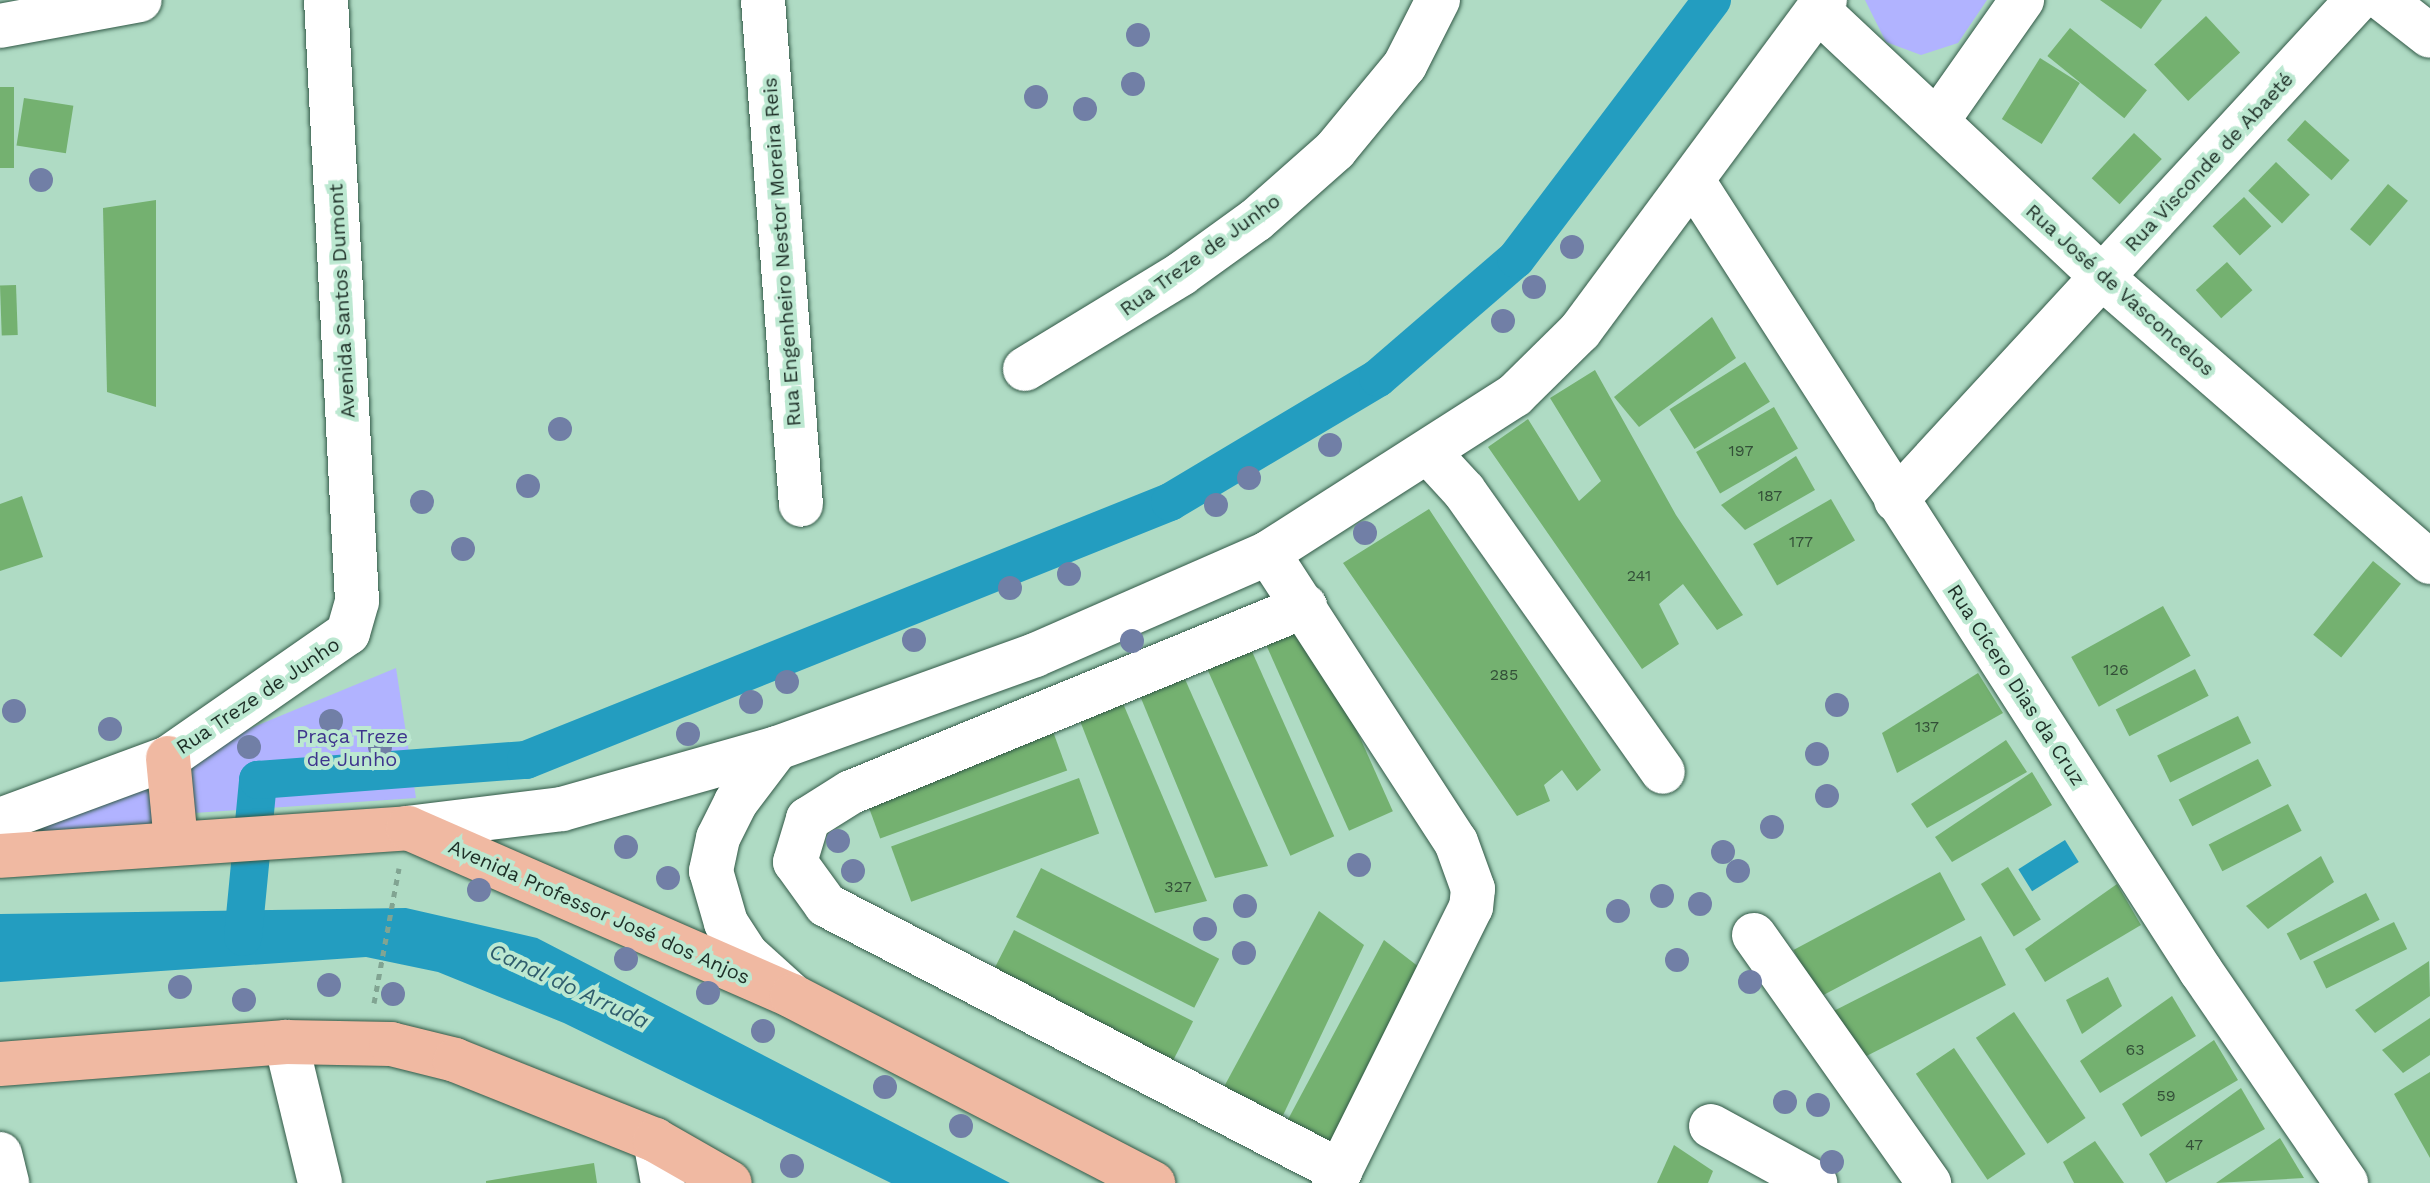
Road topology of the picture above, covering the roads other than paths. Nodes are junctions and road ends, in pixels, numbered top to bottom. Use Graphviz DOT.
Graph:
graph roads {
  1 [pos="140,0"];
  2 [pos="326,0"];
  3 [pos="763,0"];
  4 [pos="1438,0"];
  5 [pos="2022,0"];
  6 [pos="2357,0"];
  7 [pos="2384,0"];
  8 [pos="1822,5"];
  9 [pos="0,26"];
  10 [pos="2430,36"];
  11 [pos="1937,121"];
  12 [pos="1693,181"];
  13 [pos="2103,278"];
  14 [pos="1025,369"];
  15 [pos="1430,454"];
  16 [pos="1896,500"];
  17 [pos="801,505"];
  18 [pos="1268,553"];
  19 [pos="2430,561"];
  20 [pos="357,601"];
  21 [pos="1305,606"];
  22 [pos="777,748"];
  23 [pos="168,758"];
  24 [pos="1663,772"];
  25 [pos="0,820"];
  26 [pos="408,828"];
  27 [pos="184,841"];
  28 [pos="0,856"];
  29 [pos="1754,935"];
  30 [pos="792,996"];
  31 [pos="286,1042"];
  32 [pos="0,1064"];
  33 [pos="1711,1126"];
  34 [pos="655,1140"];
  35 [pos="0,1154"];
  36 [pos="1337,1177"];
  37 [pos="7,1183"];
  38 [pos="320,1183"];
  39 [pos="663,1183"];
  40 [pos="730,1183"];
  41 [pos="1153,1183"];
  42 [pos="1815,1183"];
  43 [pos="1929,1183"];
  44 [pos="2346,1183"];
  1 -- 9 [label="street"];
  2 -- 20 [label="street, Avenida Santos Dumont"];
  3 -- 17 [label="street, Rua Engenheiro Nestor Moreira Reis"];
  4 -- 14 [label="street, Rua Treze de Junho"];
  5 -- 11 [label="street"];
  6 -- 13 [label="street, Rua Visconde de Abaeté"];
  7 -- 10 [label="street"];
  8 -- 11 [label="street, Rua José de Vasconcelos"];
  8 -- 12 [label="street"];
  11 -- 13 [label="street, Rua José de Vasconcelos"];
  12 -- 15 [label="street"];
  12 -- 16 [label="street, Rua Cícero Dias da Cruz"];
  13 -- 16 [label="street, Rua Visconde de Abaeté"];
  13 -- 19 [label="street, Rua José de Vasconcelos"];
  15 -- 18 [label="street"];
  15 -- 24 [label="street"];
  16 -- 44 [label="street, Rua Cícero Dias da Cruz"];
  18 -- 21 [label="street"];
  18 -- 22 [label="street"];
  20 -- 23 [label="street, Rua Treze de Junho"];
  21 -- 36 [label="street"];
  21 -- 36 [label="street"];
  22 -- 26 [label="street"];
  22 -- 30 [label="street"];
  23 -- 25 [label="street, Rua Treze de Junho"];
  23 -- 27 [label="main road"];
  26 -- 27 [label="main road, Avenida Professor José dos Anjos"];
  26 -- 30 [label="main road, Avenida Professor José dos Anjos"];
  27 -- 28 [label="main road, Avenida Professor José dos Anjos"];
  29 -- 43 [label="street"];
  30 -- 41 [label="main road, Avenida Professor José dos Anjos"];
  31 -- 32 [label="main road"];
  31 -- 34 [label="main road"];
  31 -- 38 [label="street"];
  33 -- 42 [label="street"];
  34 -- 39 [label="street"];
  34 -- 40 [label="main road"];
  35 -- 37 [label="street"];
}
